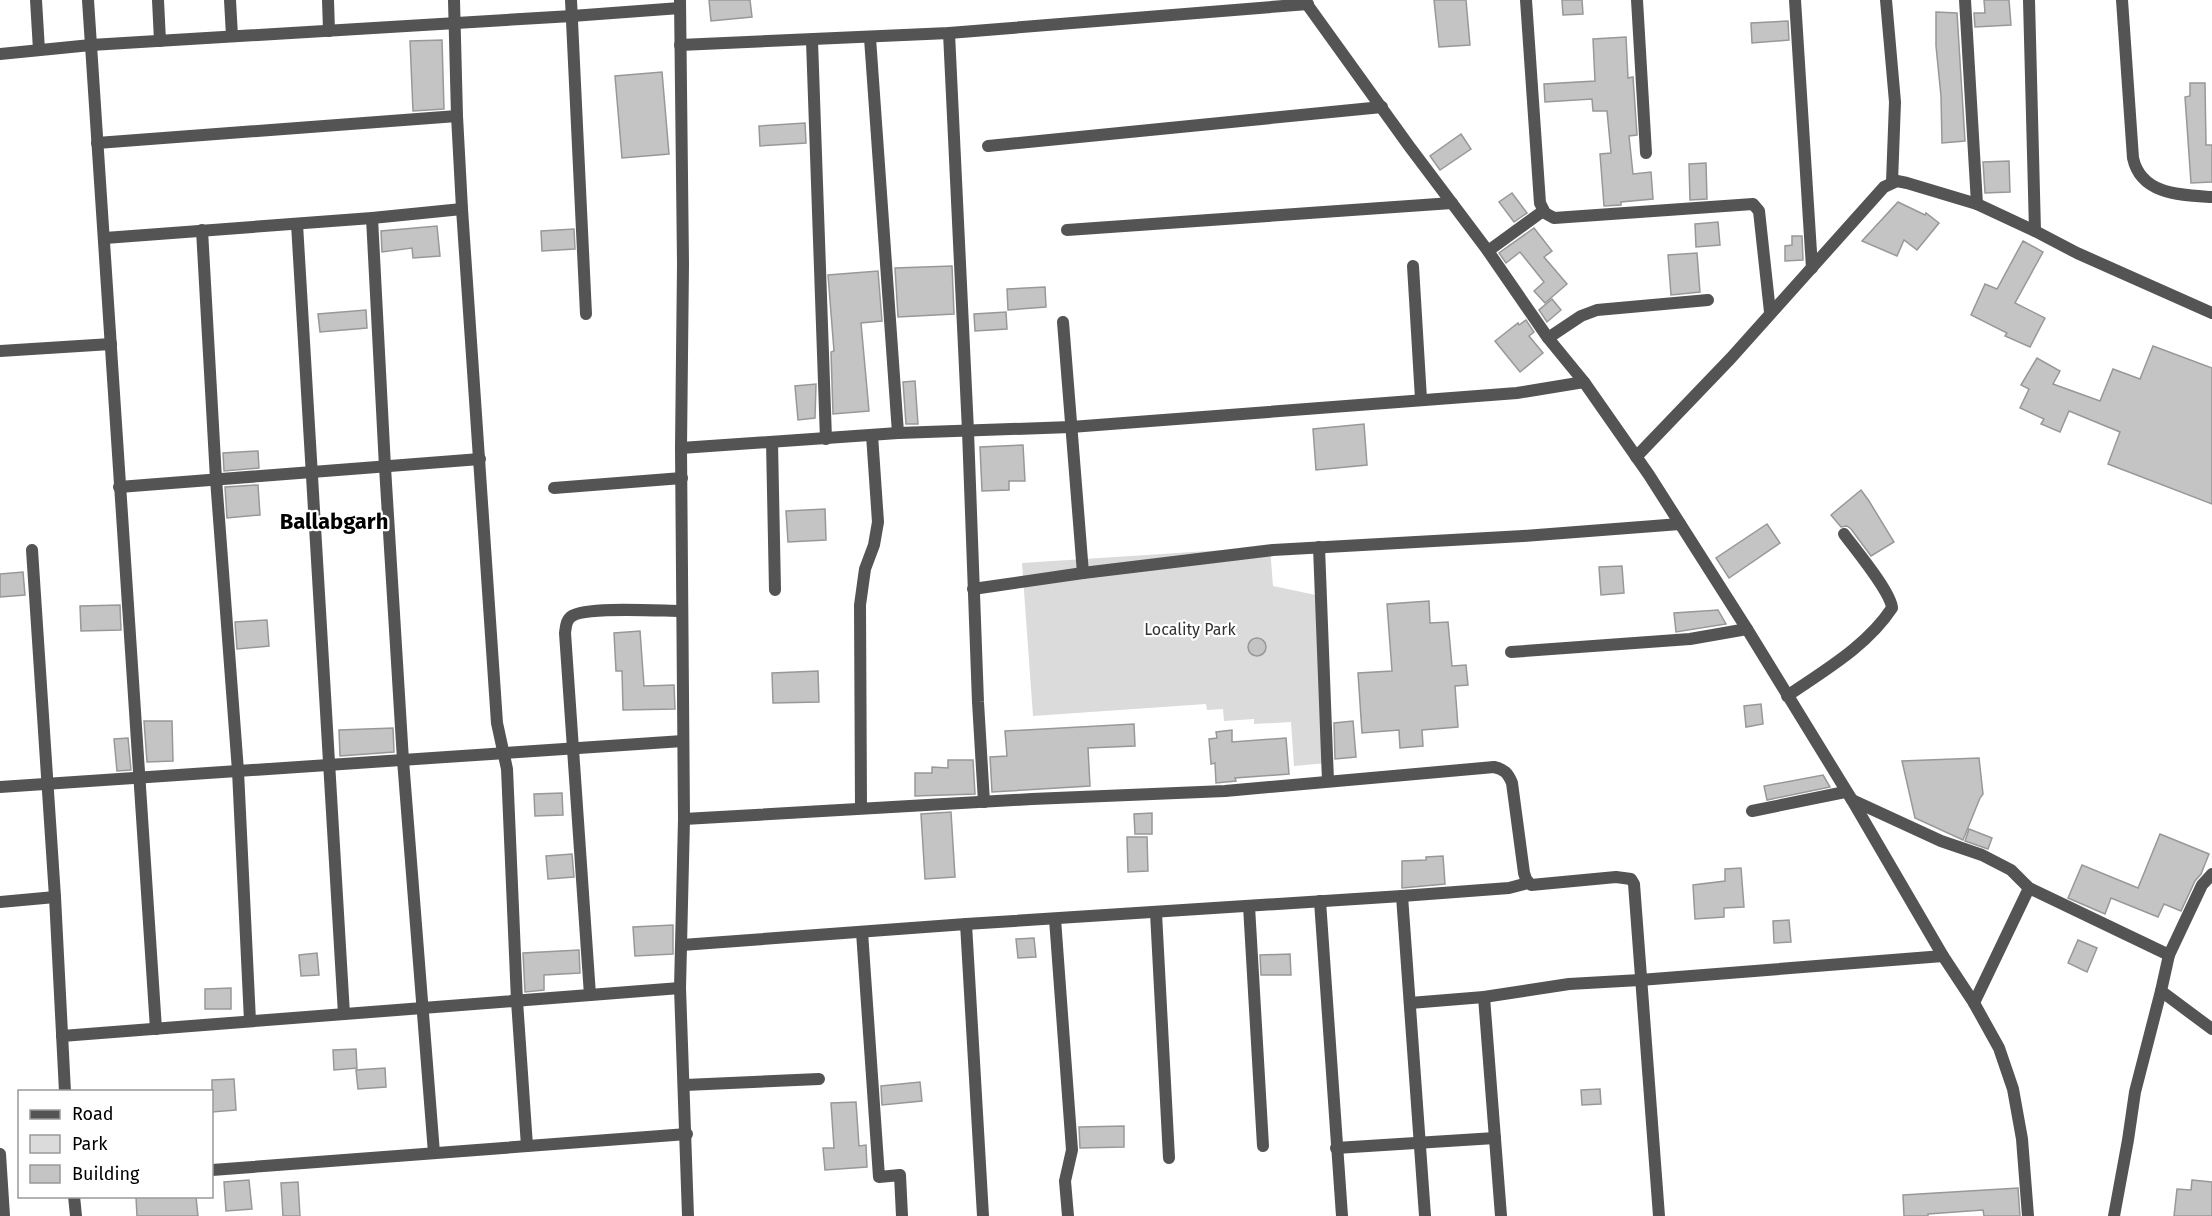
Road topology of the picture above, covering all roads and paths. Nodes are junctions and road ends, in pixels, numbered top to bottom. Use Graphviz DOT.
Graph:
graph roads {
  1 [pos="36,0"];
  2 [pos="88,0"];
  3 [pos="158,0"];
  4 [pos="230,0"];
  5 [pos="328,0"];
  6 [pos="454,0"];
  7 [pos="571,0"];
  8 [pos="1526,0"];
  9 [pos="1636,0"];
  10 [pos="1795,0"];
  11 [pos="1886,0"];
  12 [pos="1965,0"];
  13 [pos="2029,0"];
  14 [pos="2122,0"];
  15 [pos="1306,2"];
  16 [pos="680,4"];
  17 [pos="572,16"];
  18 [pos="456,22"];
  19 [pos="329,32"];
  20 [pos="949,33"];
  21 [pos="232,36"];
  22 [pos="870,38"];
  23 [pos="160,41"];
  24 [pos="812,41"];
  25 [pos="91,45"];
  26 [pos="680,45"];
  27 [pos="39,50"];
  28 [pos="0,54"];
  29 [pos="1382,107"];
  30 [pos="457,116"];
  31 [pos="97,143"];
  32 [pos="988,146"];
  33 [pos="1646,153"];
  34 [pos="1892,182"];
  35 [pos="2212,197"];
  36 [pos="1452,203"];
  37 [pos="1977,204"];
  38 [pos="462,209"];
  39 [pos="1543,211"];
  40 [pos="372,218"];
  41 [pos="297,224"];
  42 [pos="202,230"];
  43 [pos="1067,230"];
  44 [pos="2035,231"];
  45 [pos="105,238"];
  46 [pos="1488,251"];
  47 [pos="1413,266"];
  48 [pos="1812,268"];
  49 [pos="1708,300"];
  50 [pos="1770,312"];
  51 [pos="2212,313"];
  52 [pos="586,314"];
  53 [pos="1063,322"];
  54 [pos="1548,338"];
  55 [pos="111,344"];
  56 [pos="0,351"];
  57 [pos="1584,382"];
  58 [pos="1421,399"];
  59 [pos="1071,427"];
  60 [pos="968,431"];
  61 [pos="898,433"];
  62 [pos="872,435"];
  63 [pos="826,439"];
  64 [pos="772,442"];
  65 [pos="681,448"];
  66 [pos="1636,457"];
  67 [pos="480,459"];
  68 [pos="385,467"];
  69 [pos="313,473"];
  70 [pos="682,478"];
  71 [pos="216,479"];
  72 [pos="119,487"];
  73 [pos="554,488"];
  74 [pos="1680,524"];
  75 [pos="1844,534"];
  76 [pos="1319,547"];
  77 [pos="32,550"];
  78 [pos="1083,573"];
  79 [pos="973,589"];
  80 [pos="775,590"];
  81 [pos="682,611"];
  82 [pos="1747,629"];
  83 [pos="1511,652"];
  84 [pos="1788,696"];
  85 [pos="682,741"];
  86 [pos="572,748"];
  87 [pos="505,753"];
  88 [pos="403,760"];
  89 [pos="329,765"];
  90 [pos="238,771"];
  91 [pos="141,777"];
  92 [pos="1328,782"];
  93 [pos="48,784"];
  94 [pos="0,787"];
  95 [pos="1848,796"];
  96 [pos="984,802"];
  97 [pos="861,808"];
  98 [pos="1752,811"];
  99 [pos="684,819"];
  100 [pos="2212,874"];
  101 [pos="1528,883"];
  102 [pos="2029,888"];
  103 [pos="1402,896"];
  104 [pos="55,897"];
  105 [pos="1320,901"];
  106 [pos="0,902"];
  107 [pos="1249,906"];
  108 [pos="1156,913"];
  109 [pos="1055,919"];
  110 [pos="966,924"];
  111 [pos="862,932"];
  112 [pos="682,945"];
  113 [pos="2169,955"];
  114 [pos="1943,956"];
  115 [pos="1640,980"];
  116 [pos="680,988"];
  117 [pos="2161,991"];
  118 [pos="590,995"];
  119 [pos="1484,997"];
  120 [pos="517,1001"];
  121 [pos="1410,1003"];
  122 [pos="1974,1003"];
  123 [pos="424,1008"];
  124 [pos="344,1014"];
  125 [pos="250,1021"];
  126 [pos="156,1029"];
  127 [pos="2212,1029"];
  128 [pos="62,1036"];
  129 [pos="819,1079"];
  130 [pos="685,1085"];
  131 [pos="65,1090"];
  132 [pos="687,1134"];
  133 [pos="1495,1138"];
  134 [pos="1420,1143"];
  135 [pos="527,1146"];
  136 [pos="1263,1146"];
  137 [pos="1336,1148"];
  138 [pos="434,1153"];
  139 [pos="0,1154"];
  140 [pos="1169,1158"];
  141 [pos="213,1170"];
  142 [pos="74,1198"];
  143 [pos="2030,1215"];
  144 [pos="4,1216"];
  145 [pos="76,1216"];
  146 [pos="688,1216"];
  147 [pos="902,1216"];
  148 [pos="983,1216"];
  149 [pos="1068,1216"];
  150 [pos="1342,1216"];
  151 [pos="1425,1216"];
  152 [pos="1501,1216"];
  153 [pos="1659,1216"];
  154 [pos="2114,1216"];
  1 -- 27 [label="street"];
  2 -- 25 [label="street"];
  3 -- 23 [label="street"];
  4 -- 21 [label="street"];
  5 -- 19 [label="street"];
  6 -- 18 [label="street"];
  7 -- 17 [label="street"];
  8 -- 39 [label="street"];
  9 -- 33 [label="street"];
  10 -- 48 [label="street"];
  11 -- 34 [label="street"];
  12 -- 37 [label="street"];
  13 -- 44 [label="street"];
  14 -- 35 [label="street"];
  15 -- 20 [label="street"];
  15 -- 29 [label="street"];
  16 -- 17 [label="street"];
  16 -- 26 [label="street"];
  17 -- 18 [label="street"];
  17 -- 52 [label="street"];
  18 -- 19 [label="street"];
  18 -- 30 [label="street"];
  19 -- 21 [label="street"];
  20 -- 22 [label="street"];
  20 -- 60 [label="street"];
  21 -- 23 [label="street"];
  22 -- 24 [label="street"];
  22 -- 61 [label="street"];
  23 -- 25 [label="street"];
  24 -- 26 [label="street"];
  24 -- 63 [label="street"];
  25 -- 27 [label="street"];
  25 -- 31 [label="street"];
  26 -- 65 [label="street"];
  27 -- 28 [label="street"];
  29 -- 32 [label="street"];
  29 -- 36 [label="street"];
  30 -- 31 [label="street"];
  30 -- 38 [label="street"];
  31 -- 45 [label="street"];
  34 -- 37 [label="street"];
  34 -- 48 [label="street"];
  36 -- 43 [label="street"];
  36 -- 46 [label="street"];
  37 -- 44 [label="street"];
  38 -- 40 [label="street"];
  38 -- 67 [label="street"];
  39 -- 46 [label="street"];
  39 -- 50 [label="street"];
  40 -- 41 [label="street"];
  40 -- 68 [label="street"];
  41 -- 42 [label="street"];
  41 -- 69 [label="street"];
  42 -- 45 [label="street"];
  42 -- 71 [label="street"];
  44 -- 51 [label="street"];
  45 -- 55 [label="street"];
  46 -- 54 [label="street"];
  47 -- 58 [label="street"];
  48 -- 50 [label="street"];
  49 -- 54 [label="street"];
  50 -- 66 [label="street"];
  53 -- 59 [label="street"];
  54 -- 57 [label="street"];
  55 -- 56 [label="street"];
  55 -- 72 [label="street"];
  57 -- 58 [label="street"];
  57 -- 66 [label="street"];
  58 -- 59 [label="street"];
  59 -- 60 [label="street"];
  59 -- 78 [label="street"];
  60 -- 61 [label="street"];
  60 -- 79 [label="street"];
  61 -- 62 [label="street"];
  62 -- 63 [label="street"];
  62 -- 97 [label="street"];
  63 -- 64 [label="street"];
  64 -- 65 [label="street"];
  64 -- 80 [label="street"];
  65 -- 70 [label="street"];
  66 -- 74 [label="street"];
  67 -- 68 [label="street"];
  67 -- 87 [label="street"];
  68 -- 69 [label="street"];
  68 -- 88 [label="street"];
  69 -- 71 [label="street"];
  69 -- 89 [label="street"];
  70 -- 73 [label="street"];
  70 -- 81 [label="street"];
  71 -- 72 [label="street"];
  71 -- 90 [label="street"];
  72 -- 91 [label="street"];
  74 -- 76 [label="street"];
  74 -- 82 [label="street"];
  75 -- 84 [label="street"];
  76 -- 78 [label="street"];
  76 -- 92 [label="street"];
  77 -- 93 [label="street"];
  78 -- 79 [label="street"];
  79 -- 96 [label="street"];
  81 -- 85 [label="street"];
  81 -- 86 [label="street"];
  82 -- 83 [label="street"];
  82 -- 84 [label="street"];
  84 -- 95 [label="street"];
  85 -- 86 [label="street"];
  85 -- 99 [label="street"];
  86 -- 87 [label="street"];
  86 -- 118 [label="street"];
  87 -- 88 [label="street"];
  87 -- 120 [label="street"];
  88 -- 89 [label="street"];
  88 -- 123 [label="street"];
  89 -- 90 [label="street"];
  89 -- 124 [label="street"];
  90 -- 91 [label="street"];
  90 -- 125 [label="street"];
  91 -- 93 [label="street"];
  91 -- 126 [label="street"];
  92 -- 96 [label="street"];
  92 -- 101 [label="street"];
  93 -- 94 [label="street"];
  93 -- 104 [label="street"];
  95 -- 98 [label="street"];
  95 -- 102 [label="street"];
  95 -- 114 [label="street"];
  96 -- 97 [label="street"];
  97 -- 99 [label="street"];
  99 -- 112 [label="street"];
  100 -- 113 [label="street"];
  101 -- 103 [label="street"];
  101 -- 115 [label="street"];
  102 -- 113 [label="street"];
  102 -- 122 [label="street"];
  103 -- 105 [label="street"];
  103 -- 121 [label="street"];
  104 -- 106 [label="street"];
  104 -- 128 [label="street"];
  105 -- 107 [label="street"];
  105 -- 137 [label="street"];
  107 -- 108 [label="street"];
  107 -- 136 [label="street"];
  108 -- 109 [label="street"];
  108 -- 140 [label="street"];
  109 -- 110 [label="street"];
  109 -- 149 [label="street"];
  110 -- 111 [label="street"];
  110 -- 148 [label="street"];
  111 -- 112 [label="street"];
  111 -- 147 [label="street"];
  112 -- 116 [label="street"];
  113 -- 117 [label="street"];
  114 -- 115 [label="street"];
  114 -- 122 [label="street"];
  115 -- 119 [label="street"];
  115 -- 153 [label="street"];
  116 -- 118 [label="street"];
  116 -- 130 [label="street"];
  117 -- 127 [label="street"];
  117 -- 154 [label="street"];
  118 -- 120 [label="street"];
  119 -- 121 [label="street"];
  119 -- 133 [label="street"];
  120 -- 123 [label="street"];
  120 -- 135 [label="street"];
  121 -- 134 [label="street"];
  122 -- 143 [label="street"];
  123 -- 124 [label="street"];
  123 -- 138 [label="street"];
  124 -- 125 [label="street"];
  125 -- 126 [label="street"];
  126 -- 128 [label="street"];
  128 -- 131 [label="street"];
  129 -- 130 [label="street"];
  130 -- 132 [label="street"];
  132 -- 135 [label="street"];
  132 -- 146 [label="street"];
  133 -- 134 [label="street"];
  133 -- 152 [label="street"];
  134 -- 137 [label="street"];
  134 -- 151 [label="street"];
  135 -- 138 [label="street"];
  137 -- 150 [label="street"];
  138 -- 141 [label="street"];
  139 -- 144 [label="street"];
  142 -- 145 [label="street"];
}
